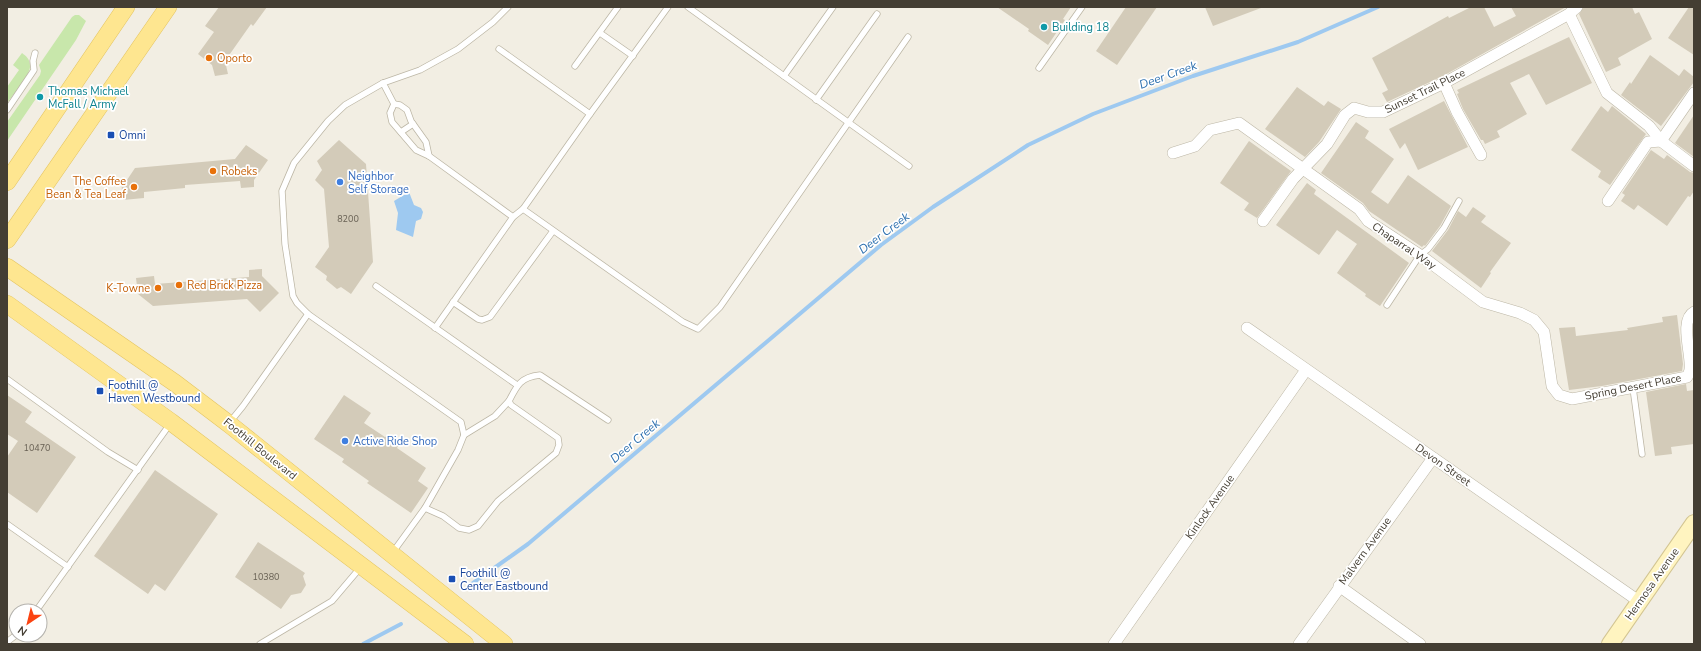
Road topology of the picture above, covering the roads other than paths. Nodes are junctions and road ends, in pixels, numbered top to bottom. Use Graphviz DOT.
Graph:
graph roads {
  1 [pos="126,7"];
  2 [pos="168,7"];
  3 [pos="508,7"];
  4 [pos="618,7"];
  5 [pos="668,7"];
  6 [pos="688,7"];
  7 [pos="833,7"];
  8 [pos="1082,7"];
  9 [pos="1573,10"];
  10 [pos="877,14"];
  11 [pos="600,33"];
  12 [pos="908,37"];
  13 [pos="499,49"];
  14 [pos="35,54"];
  15 [pos="633,56"];
  16 [pos="576,66"];
  17 [pos="1039,68"];
  18 [pos="784,76"];
  19 [pos="383,83"];
  20 [pos="1444,83"];
  21 [pos="1694,93"];
  22 [pos="816,100"];
  23 [pos="394,104"];
  24 [pos="7,110"];
  25 [pos="590,114"];
  26 [pos="848,123"];
  27 [pos="413,124"];
  28 [pos="401,132"];
  29 [pos="1661,141"];
  30 [pos="1173,153"];
  31 [pos="1481,155"];
  32 [pos="429,156"];
  33 [pos="909,166"];
  34 [pos="1694,166"];
  35 [pos="1303,170"];
  36 [pos="7,182"];
  37 [pos="1459,201"];
  38 [pos="1608,201"];
  39 [pos="524,210"];
  40 [pos="513,217"];
  41 [pos="1263,221"];
  42 [pos="553,231"];
  43 [pos="7,240"];
  44 [pos="1420,256"];
  45 [pos="7,267"];
  46 [pos="376,286"];
  47 [pos="453,302"];
  48 [pos="7,304"];
  49 [pos="1387,305"];
  50 [pos="1694,312"];
  51 [pos="308,314"];
  52 [pos="435,328"];
  53 [pos="1247,328"];
  54 [pos="1306,370"];
  55 [pos="7,379"];
  56 [pos="517,385"];
  57 [pos="1633,388"];
  58 [pos="1559,395"];
  59 [pos="509,401"];
  60 [pos="608,420"];
  61 [pos="171,422"];
  62 [pos="229,424"];
  63 [pos="464,435"];
  64 [pos="1642,454"];
  65 [pos="1432,458"];
  66 [pos="138,470"];
  67 [pos="425,508"];
  68 [pos="1694,523"];
  69 [pos="7,524"];
  70 [pos="391,555"];
  71 [pos="361,566"];
  72 [pos="68,567"];
  73 [pos="1339,586"];
  74 [pos="1640,602"];
  75 [pos="42,603"];
  76 [pos="260,644"];
  77 [pos="465,644"];
  78 [pos="504,644"];
  79 [pos="1114,644"];
  80 [pos="1299,644"];
  81 [pos="1420,644"];
  82 [pos="1610,644"];
  1 -- 36 [label="main road"];
  2 -- 43 [label="main road"];
  3 -- 19 [label="lane"];
  4 -- 11 [label="lane"];
  5 -- 15 [label="lane"];
  6 -- 18 [label="lane"];
  7 -- 18 [label="lane"];
  8 -- 17 [label="lane"];
  9 -- 20 [label="street, Sunset Trail Place"];
  9 -- 29 [label="street"];
  10 -- 22 [label="lane"];
  11 -- 15 [label="lane"];
  11 -- 16 [label="lane"];
  12 -- 26 [label="lane"];
  13 -- 25 [label="lane"];
  14 -- 24 [label="lane"];
  15 -- 25 [label="lane"];
  18 -- 22 [label="lane"];
  19 -- 23 [label="lane"];
  19 -- 51 [label="lane"];
  20 -- 31 [label="street"];
  20 -- 35 [label="street, Sunset Trail Place"];
  21 -- 29 [label="street"];
  22 -- 26 [label="lane"];
  23 -- 27 [label="lane"];
  23 -- 28 [label="lane"];
  25 -- 39 [label="lane"];
  26 -- 33 [label="lane"];
  26 -- 42 [label="lane"];
  27 -- 28 [label="lane"];
  27 -- 32 [label="lane"];
  28 -- 32 [label="lane"];
  29 -- 34 [label="street"];
  29 -- 38 [label="street"];
  30 -- 35 [label="street, Chaparral Way"];
  32 -- 40 [label="lane"];
  35 -- 41 [label="street, Sunset Trail Place"];
  35 -- 44 [label="street, Chaparral Way"];
  37 -- 44 [label="lane"];
  39 -- 40 [label="lane"];
  39 -- 42 [label="lane"];
  40 -- 47 [label="lane"];
  42 -- 47 [label="lane"];
  44 -- 49 [label="lane"];
  44 -- 58 [label="street, Chaparral Way"];
  45 -- 62 [label="main road, Foothill Boulevard"];
  46 -- 52 [label="lane"];
  47 -- 52 [label="lane"];
  48 -- 61 [label="main road"];
  50 -- 57 [label="street, Spring Desert Place"];
  51 -- 62 [label="lane"];
  51 -- 63 [label="lane"];
  52 -- 56 [label="lane"];
  53 -- 54 [label="street, Devon Street"];
  54 -- 65 [label="street, Devon Street"];
  54 -- 79 [label="street, Kinlock Avenue"];
  55 -- 66 [label="lane"];
  56 -- 59 [label="lane"];
  56 -- 60 [label="lane"];
  57 -- 58 [label="street, Spring Desert Place"];
  57 -- 64 [label="lane"];
  59 -- 63 [label="lane"];
  59 -- 67 [label="lane"];
  61 -- 66 [label="lane"];
  61 -- 71 [label="main road"];
  62 -- 70 [label="main road, Foothill Boulevard"];
  63 -- 67 [label="lane"];
  65 -- 73 [label="street, Malvern Avenue"];
  65 -- 74 [label="street, Devon Street"];
  66 -- 72 [label="lane"];
  67 -- 70 [label="lane"];
  68 -- 74 [label="street, Hermosa Avenue"];
  69 -- 72 [label="lane"];
  70 -- 78 [label="main road, Foothill Boulevard"];
  71 -- 76 [label="lane"];
  71 -- 77 [label="main road"];
  72 -- 75 [label="lane"];
  73 -- 80 [label="street, Malvern Avenue"];
  73 -- 81 [label="street"];
  74 -- 82 [label="street, Hermosa Avenue"];
}
